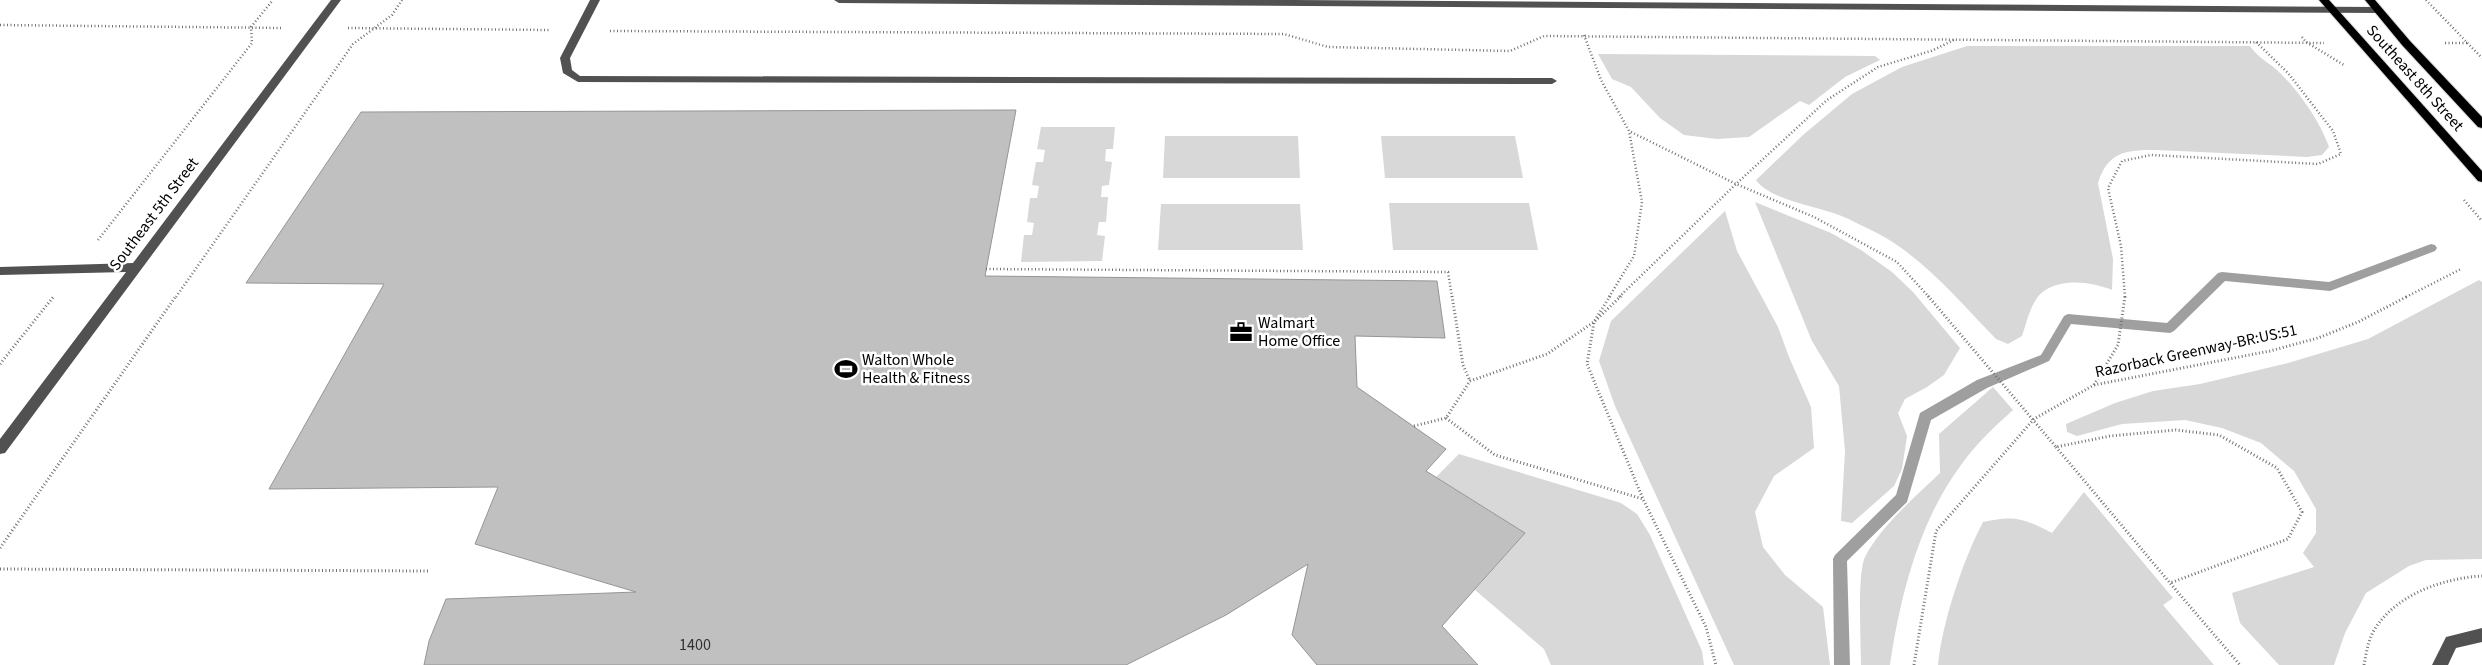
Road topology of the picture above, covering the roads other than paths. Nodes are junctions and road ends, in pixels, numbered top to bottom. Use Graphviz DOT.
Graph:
graph roads {
  1 [pos="336,0"];
  2 [pos="594,0"];
  3 [pos="839,0"];
  4 [pos="929,0"];
  5 [pos="1014,0"];
  6 [pos="2324,0"];
  7 [pos="2370,0"];
  8 [pos="2334,10"];
  9 [pos="2378,10"];
  10 [pos="1552,81"];
  11 [pos="2482,124"];
  12 [pos="2482,178"];
  13 [pos="135,267"];
  14 [pos="0,271"];
  15 [pos="0,449"];
  16 [pos="2482,634"];
  17 [pos="2440,665"];
  1 -- 13 [label="street, Southeast 5th Street"];
  2 -- 10 [label="street"];
  3 -- 4 [label="street"];
  4 -- 5 [label="street"];
  5 -- 8 [label="street"];
  6 -- 8 [label="main road, Southeast 8th Street"];
  7 -- 9 [label="main road, Southeast 8th Street"];
  8 -- 9 [label="street"];
  8 -- 12 [label="main road, Southeast 8th Street"];
  9 -- 11 [label="main road, Southeast 8th Street"];
  13 -- 14 [label="street"];
  13 -- 15 [label="street, Southeast 5th Street"];
  16 -- 17 [label="street"];
}
